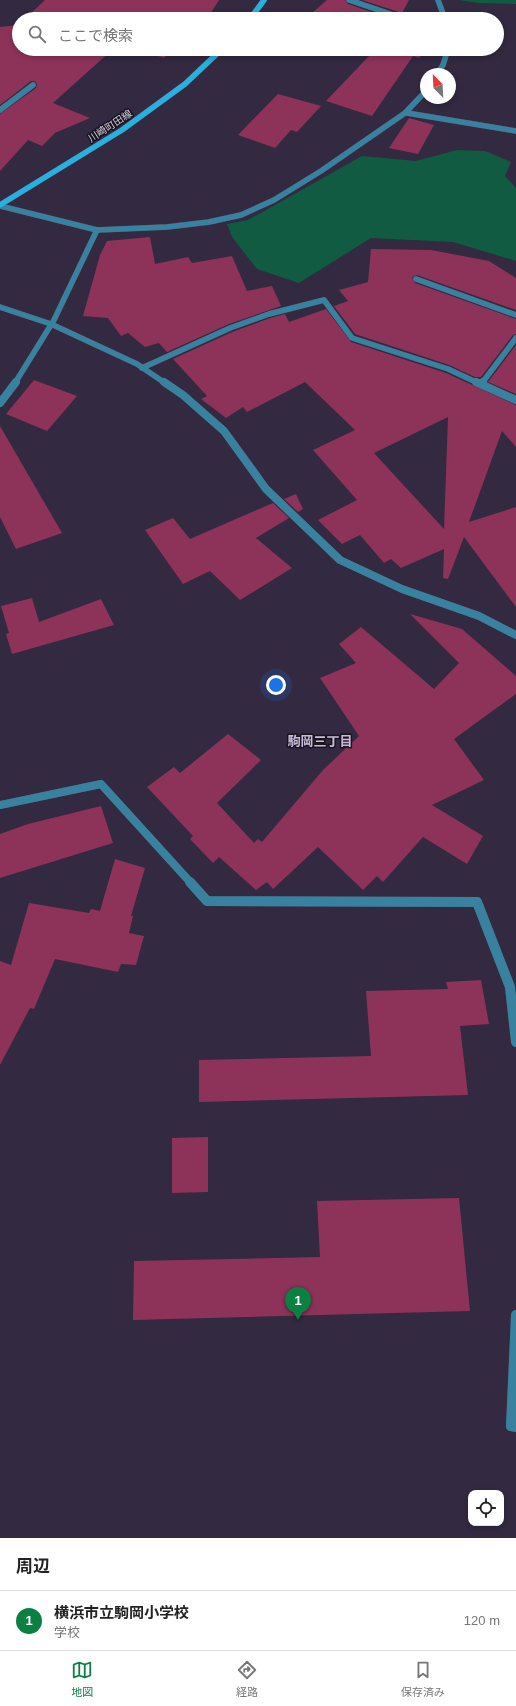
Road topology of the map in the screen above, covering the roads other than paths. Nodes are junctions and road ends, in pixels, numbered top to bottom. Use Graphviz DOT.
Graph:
graph roads {
  1 [pos="264,0"];
  2 [pos="350,0"];
  3 [pos="438,0"];
  4 [pos="255,12"];
  5 [pos="385,12"];
  6 [pos="442,12"];
  7 [pos="215,56"];
  8 [pos="446,56"];
  9 [pos="441,68"];
  10 [pos="33,85"];
  11 [pos="420,98"];
  12 [pos="0,110"];
  13 [pos="407,113"];
  14 [pos="516,131"];
  15 [pos="0,206"];
  16 [pos="97,230"];
  17 [pos="416,279"];
  18 [pos="0,307"];
  19 [pos="516,315"];
  20 [pos="51,324"];
  21 [pos="516,338"];
  22 [pos="142,368"];
  23 [pos="481,384"];
  24 [pos="516,400"];
  25 [pos="0,404"];
  26 [pos="516,635"];
  27 [pos="0,805"];
  28 [pos="516,1042"];
  29 [pos="516,1315"];
  30 [pos="516,1427"];
  1 -- 4 [label="main road"];
  2 -- 5 [label="street"];
  3 -- 6 [label="street"];
  7 -- 15 [label="main road, 川崎町田線"];
  8 -- 9 [label="street"];
  10 -- 12 [label="street"];
  11 -- 13 [label="street"];
  13 -- 14 [label="street"];
  13 -- 16 [label="street"];
  15 -- 16 [label="street"];
  16 -- 20 [label="street"];
  17 -- 19 [label="street"];
  18 -- 20 [label="street"];
  20 -- 22 [label="street"];
  20 -- 25 [label="street"];
  21 -- 23 [label="street"];
  22 -- 23 [label="street"];
  22 -- 26 [label="street"];
  23 -- 24 [label="street"];
  27 -- 28 [label="street"];
  29 -- 30 [label="street"];
}
